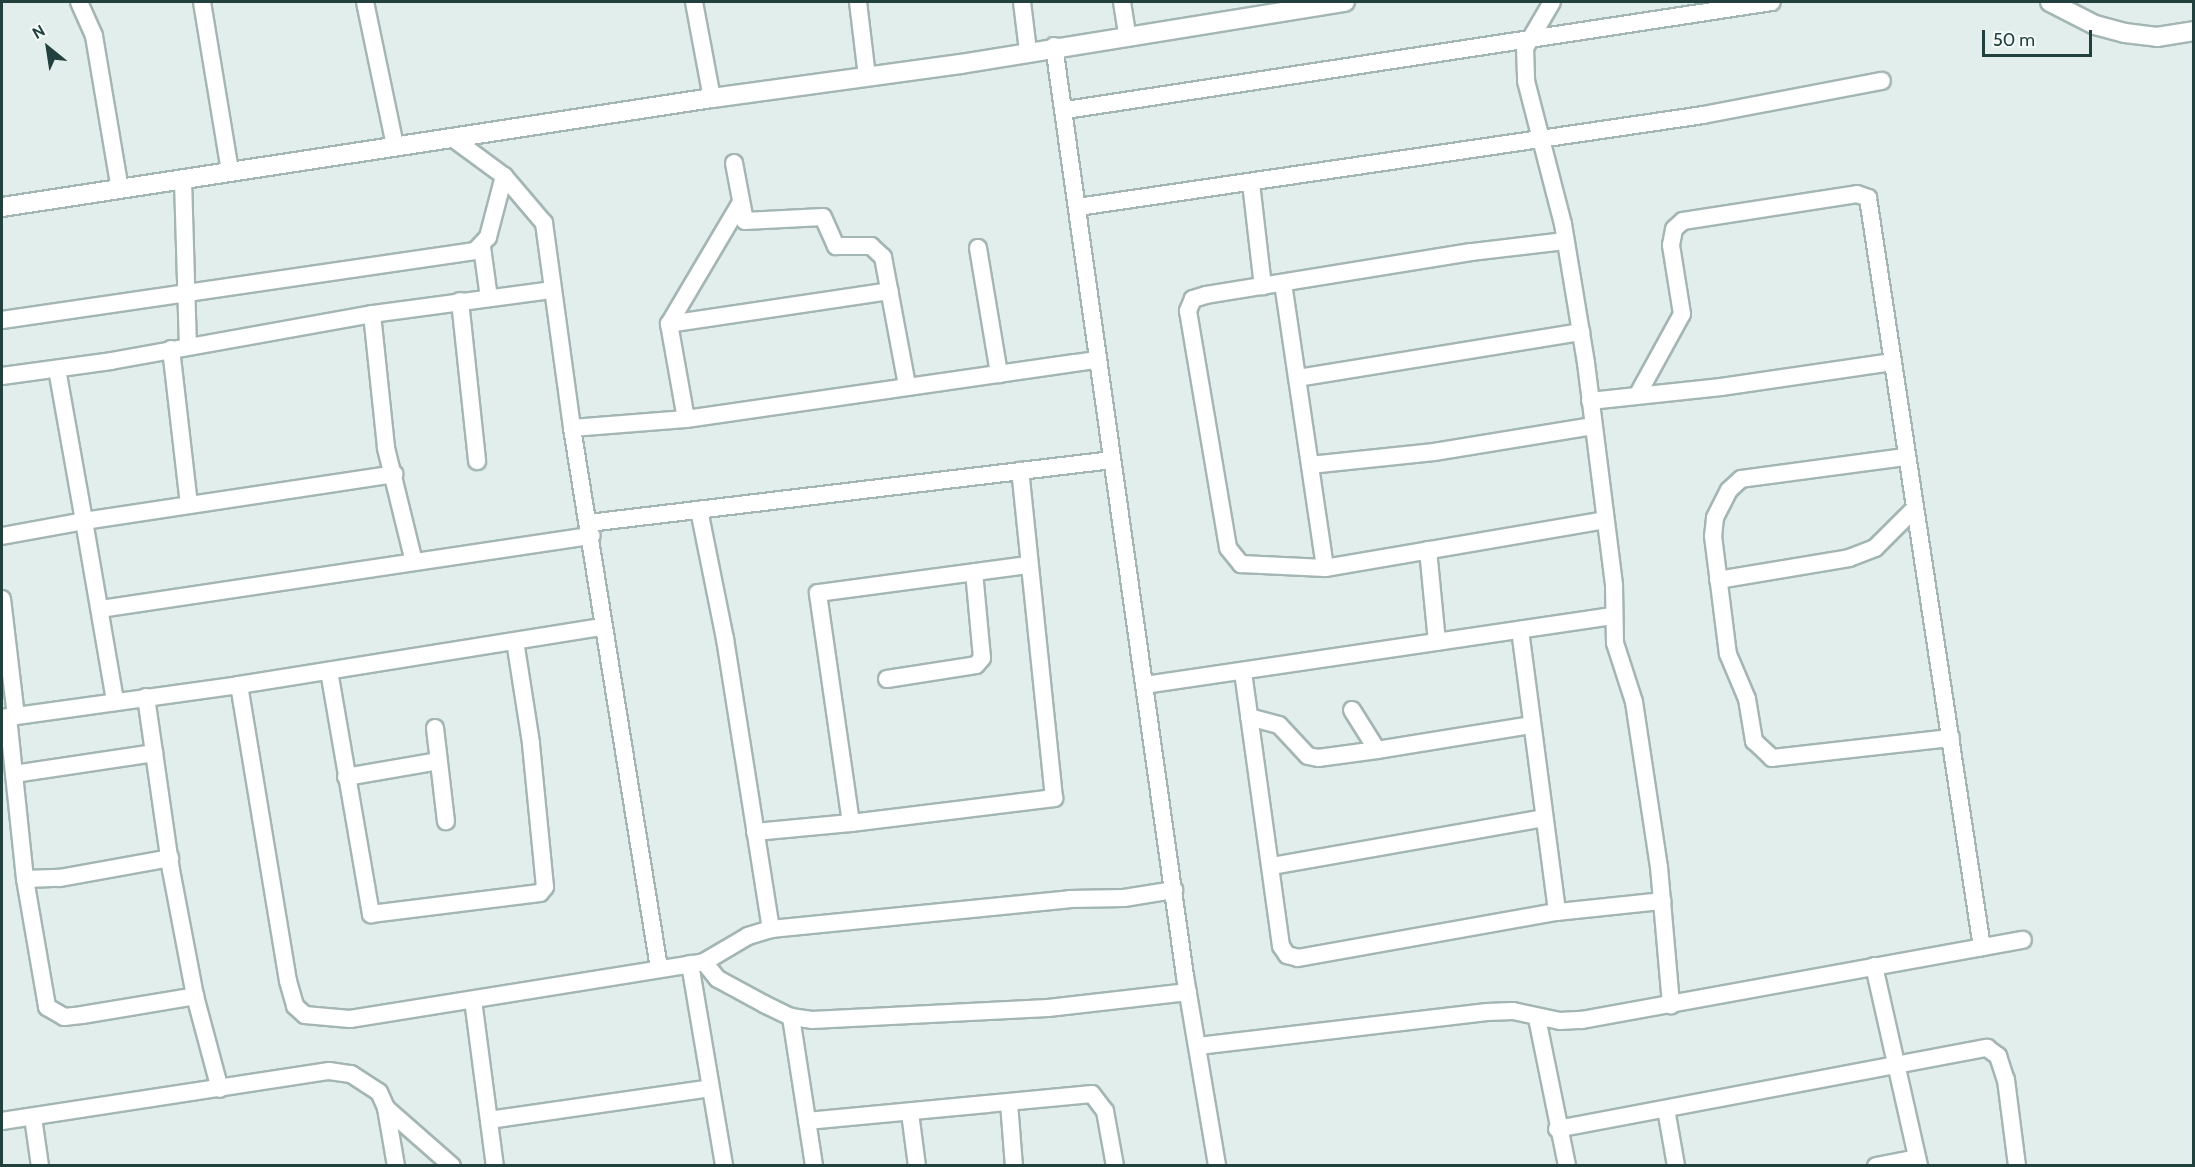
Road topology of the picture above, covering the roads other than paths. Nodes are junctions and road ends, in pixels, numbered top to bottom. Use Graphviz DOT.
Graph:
graph roads {
  1 [pos="79,2"];
  2 [pos="202,2"];
  3 [pos="365,2"];
  4 [pos="694,2"];
  5 [pos="858,2"];
  6 [pos="1022,2"];
  7 [pos="1122,2"];
  8 [pos="1345,2"];
  9 [pos="1552,2"];
  10 [pos="1772,2"];
  11 [pos="2050,2"];
  12 [pos="2193,31"];
  13 [pos="1127,35"];
  14 [pos="1529,39"];
  15 [pos="1054,46"];
  16 [pos="1028,51"];
  17 [pos="867,76"];
  18 [pos="1882,81"];
  19 [pos="712,98"];
  20 [pos="1066,110"];
  21 [pos="451,137"];
  22 [pos="1541,137"];
  23 [pos="395,145"];
  24 [pos="734,163"];
  25 [pos="230,172"];
  26 [pos="504,176"];
  27 [pos="183,180"];
  28 [pos="1251,183"];
  29 [pos="120,189"];
  30 [pos="740,204"];
  31 [pos="2,207"];
  32 [pos="1078,207"];
  33 [pos="1565,241"];
  34 [pos="482,247"];
  35 [pos="978,248"];
  36 [pos="1283,283"];
  37 [pos="1263,286"];
  38 [pos="552,290"];
  39 [pos="890,291"];
  40 [pos="188,292"];
  41 [pos="489,298"];
  42 [pos="460,301"];
  43 [pos="372,314"];
  44 [pos="2,320"];
  45 [pos="669,324"];
  46 [pos="1581,333"];
  47 [pos="188,345"];
  48 [pos="171,349"];
  49 [pos="1097,360"];
  50 [pos="1892,362"];
  51 [pos="57,369"];
  52 [pos="999,374"];
  53 [pos="2,376"];
  54 [pos="1297,378"];
  55 [pos="907,385"];
  56 [pos="1638,394"];
  57 [pos="1590,401"];
  58 [pos="686,419"];
  59 [pos="1593,426"];
  60 [pos="572,429"];
  61 [pos="1905,457"];
  62 [pos="1112,460"];
  63 [pos="477,462"];
  64 [pos="1310,465"];
  65 [pos="1020,471"];
  66 [pos="394,474"];
  67 [pos="189,505"];
  68 [pos="699,510"];
  69 [pos="1913,510"];
  70 [pos="1605,520"];
  71 [pos="84,521"];
  72 [pos="590,530"];
  73 [pos="2,536"];
  74 [pos="1428,550"];
  75 [pos="414,562"];
  76 [pos="1029,565"];
  77 [pos="1325,568"];
  78 [pos="974,572"];
  79 [pos="1718,580"];
  80 [pos="2,599"];
  81 [pos="101,609"];
  82 [pos="1613,616"];
  83 [pos="603,627"];
  84 [pos="1520,630"];
  85 [pos="515,641"];
  86 [pos="1437,642"];
  87 [pos="328,671"];
  88 [pos="1243,672"];
  89 [pos="887,679"];
  90 [pos="1145,685"];
  91 [pos="239,686"];
  92 [pos="146,697"];
  93 [pos="115,701"];
  94 [pos="1352,710"];
  95 [pos="8,717"];
  96 [pos="1250,717"];
  97 [pos="1532,725"];
  98 [pos="435,728"];
  99 [pos="1951,738"];
  100 [pos="1377,750"];
  101 [pos="154,753"];
  102 [pos="439,761"];
  103 [pos="14,774"];
  104 [pos="346,777"];
  105 [pos="1543,818"];
  106 [pos="446,821"];
  107 [pos="851,823"];
  108 [pos="755,832"];
  109 [pos="170,858"];
  110 [pos="1272,866"];
  111 [pos="25,879"];
  112 [pos="1174,890"];
  113 [pos="1662,901"];
  114 [pos="1557,912"];
  115 [pos="771,929"];
  116 [pos="2024,940"];
  117 [pos="1982,947"];
  118 [pos="697,963"];
  119 [pos="1874,966"];
  120 [pos="659,968"];
  121 [pos="1188,992"];
  122 [pos="195,996"];
  123 [pos="473,1000"];
  124 [pos="1671,1005"];
  125 [pos="791,1017"];
  126 [pos="1537,1018"];
  127 [pos="1198,1046"];
  128 [pos="1897,1064"];
  129 [pos="711,1088"];
  130 [pos="220,1089"];
  131 [pos="1010,1102"];
  132 [pos="386,1108"];
  133 [pos="1666,1108"];
  134 [pos="910,1113"];
  135 [pos="33,1117"];
  136 [pos="489,1120"];
  137 [pos="2,1121"];
  138 [pos="807,1121"];
  139 [pos="1557,1130"];
  140 [pos="1918,1162"];
  141 [pos="40,1166"];
  142 [pos="396,1166"];
  143 [pos="452,1166"];
  144 [pos="495,1166"];
  145 [pos="724,1166"];
  146 [pos="814,1166"];
  147 [pos="917,1166"];
  148 [pos="1014,1166"];
  149 [pos="1115,1166"];
  150 [pos="1217,1166"];
  151 [pos="1567,1166"];
  152 [pos="1676,1166"];
  153 [pos="1876,1166"];
  154 [pos="2017,1166"];
  1 -- 29 [label="street"];
  2 -- 25 [label="street"];
  3 -- 23 [label="street"];
  4 -- 19 [label="street"];
  5 -- 17 [label="street"];
  6 -- 16 [label="street"];
  7 -- 13 [label="street"];
  8 -- 13 [label="street"];
  9 -- 14 [label="street"];
  10 -- 14 [label="street"];
  11 -- 12 [label="street"];
  13 -- 15 [label="street"];
  14 -- 20 [label="street"];
  14 -- 22 [label="street"];
  15 -- 16 [label="street"];
  15 -- 20 [label="street"];
  16 -- 17 [label="street"];
  17 -- 19 [label="street"];
  18 -- 22 [label="street"];
  19 -- 21 [label="street"];
  20 -- 32 [label="street"];
  21 -- 23 [label="street"];
  21 -- 26 [label="street"];
  22 -- 28 [label="street"];
  22 -- 33 [label="street"];
  23 -- 25 [label="street"];
  24 -- 30 [label="street"];
  25 -- 27 [label="street"];
  26 -- 34 [label="street"];
  26 -- 38 [label="street"];
  27 -- 29 [label="street"];
  27 -- 40 [label="street"];
  28 -- 32 [label="street"];
  28 -- 37 [label="street"];
  29 -- 31 [label="street"];
  30 -- 39 [label="street"];
  30 -- 45 [label="street"];
  32 -- 49 [label="street"];
  33 -- 36 [label="street"];
  33 -- 46 [label="street"];
  34 -- 40 [label="street"];
  34 -- 41 [label="street"];
  35 -- 52 [label="street"];
  36 -- 37 [label="street"];
  36 -- 54 [label="street"];
  37 -- 77 [label="street"];
  38 -- 41 [label="street"];
  38 -- 60 [label="street"];
  39 -- 45 [label="street"];
  39 -- 55 [label="street"];
  40 -- 44 [label="street"];
  40 -- 47 [label="street"];
  41 -- 42 [label="street"];
  42 -- 43 [label="street"];
  42 -- 63 [label="street"];
  43 -- 47 [label="street"];
  43 -- 66 [label="street"];
  45 -- 58 [label="street"];
  46 -- 54 [label="street"];
  46 -- 57 [label="street"];
  47 -- 48 [label="street"];
  48 -- 51 [label="street"];
  48 -- 67 [label="street"];
  49 -- 52 [label="street"];
  49 -- 62 [label="street"];
  50 -- 56 [label="street"];
  50 -- 56 [label="street"];
  50 -- 61 [label="street"];
  51 -- 53 [label="street"];
  51 -- 71 [label="street"];
  52 -- 55 [label="street"];
  54 -- 64 [label="street"];
  55 -- 58 [label="street"];
  56 -- 57 [label="street"];
  57 -- 59 [label="street"];
  58 -- 60 [label="street"];
  59 -- 64 [label="street"];
  59 -- 70 [label="street"];
  60 -- 72 [label="street"];
  61 -- 69 [label="street"];
  61 -- 79 [label="street"];
  62 -- 65 [label="street"];
  62 -- 90 [label="street"];
  64 -- 77 [label="street"];
  65 -- 68 [label="street"];
  65 -- 76 [label="street"];
  66 -- 67 [label="street"];
  66 -- 75 [label="street"];
  67 -- 71 [label="street"];
  68 -- 72 [label="street"];
  68 -- 108 [label="street"];
  69 -- 79 [label="street"];
  69 -- 99 [label="street"];
  70 -- 74 [label="street"];
  70 -- 82 [label="street"];
  71 -- 73 [label="street"];
  71 -- 81 [label="street"];
  72 -- 75 [label="street"];
  72 -- 83 [label="street"];
  74 -- 77 [label="street"];
  74 -- 86 [label="street"];
  75 -- 81 [label="street"];
  76 -- 78 [label="street"];
  76 -- 107 [label="street"];
  78 -- 89 [label="street"];
  78 -- 107 [label="street"];
  79 -- 99 [label="street"];
  80 -- 95 [label="street"];
  81 -- 93 [label="street"];
  82 -- 84 [label="street"];
  82 -- 113 [label="street"];
  83 -- 85 [label="street"];
  83 -- 120 [label="street"];
  84 -- 86 [label="street"];
  84 -- 97 [label="street"];
  85 -- 87 [label="street"];
  85 -- 104 [label="street"];
  86 -- 88 [label="street"];
  87 -- 91 [label="street"];
  87 -- 104 [label="street"];
  88 -- 90 [label="street"];
  88 -- 96 [label="street"];
  90 -- 112 [label="street"];
  91 -- 92 [label="street"];
  91 -- 123 [label="street"];
  92 -- 93 [label="street"];
  92 -- 101 [label="street"];
  93 -- 95 [label="street"];
  94 -- 100 [label="street"];
  95 -- 103 [label="street"];
  96 -- 100 [label="street"];
  96 -- 110 [label="street"];
  97 -- 100 [label="street"];
  97 -- 105 [label="street"];
  98 -- 102 [label="street"];
  99 -- 117 [label="street"];
  101 -- 103 [label="street"];
  101 -- 109 [label="street"];
  102 -- 104 [label="street"];
  102 -- 106 [label="street"];
  103 -- 111 [label="street"];
  105 -- 110 [label="street"];
  105 -- 114 [label="street"];
  107 -- 108 [label="street"];
  108 -- 115 [label="street"];
  109 -- 111 [label="street"];
  109 -- 122 [label="street"];
  110 -- 114 [label="street"];
  111 -- 122 [label="street"];
  112 -- 115 [label="street"];
  112 -- 121 [label="street"];
  113 -- 114 [label="street"];
  113 -- 124 [label="street"];
  115 -- 118 [label="street"];
  116 -- 117 [label="street"];
  117 -- 119 [label="street"];
  118 -- 120 [label="street"];
  118 -- 125 [label="street"];
  118 -- 129 [label="street"];
  119 -- 124 [label="street"];
  119 -- 128 [label="street"];
  120 -- 123 [label="street"];
  121 -- 125 [label="street"];
  121 -- 127 [label="street"];
  122 -- 130 [label="street"];
  123 -- 136 [label="street"];
  124 -- 126 [label="street"];
  125 -- 138 [label="street"];
  126 -- 127 [label="street"];
  126 -- 139 [label="street"];
  127 -- 150 [label="street"];
  128 -- 133 [label="street"];
  128 -- 140 [label="street"];
  128 -- 154 [label="street"];
  129 -- 136 [label="street"];
  129 -- 145 [label="street"];
  130 -- 132 [label="street"];
  130 -- 135 [label="street"];
  131 -- 134 [label="street"];
  131 -- 148 [label="street"];
  131 -- 149 [label="street"];
  132 -- 142 [label="street"];
  132 -- 143 [label="street"];
  133 -- 139 [label="street"];
  133 -- 152 [label="street"];
  134 -- 138 [label="street"];
  134 -- 147 [label="street"];
  135 -- 137 [label="street"];
  135 -- 141 [label="street"];
  136 -- 144 [label="street"];
  138 -- 146 [label="street"];
  139 -- 151 [label="street"];
  140 -- 153 [label="street"];
}
